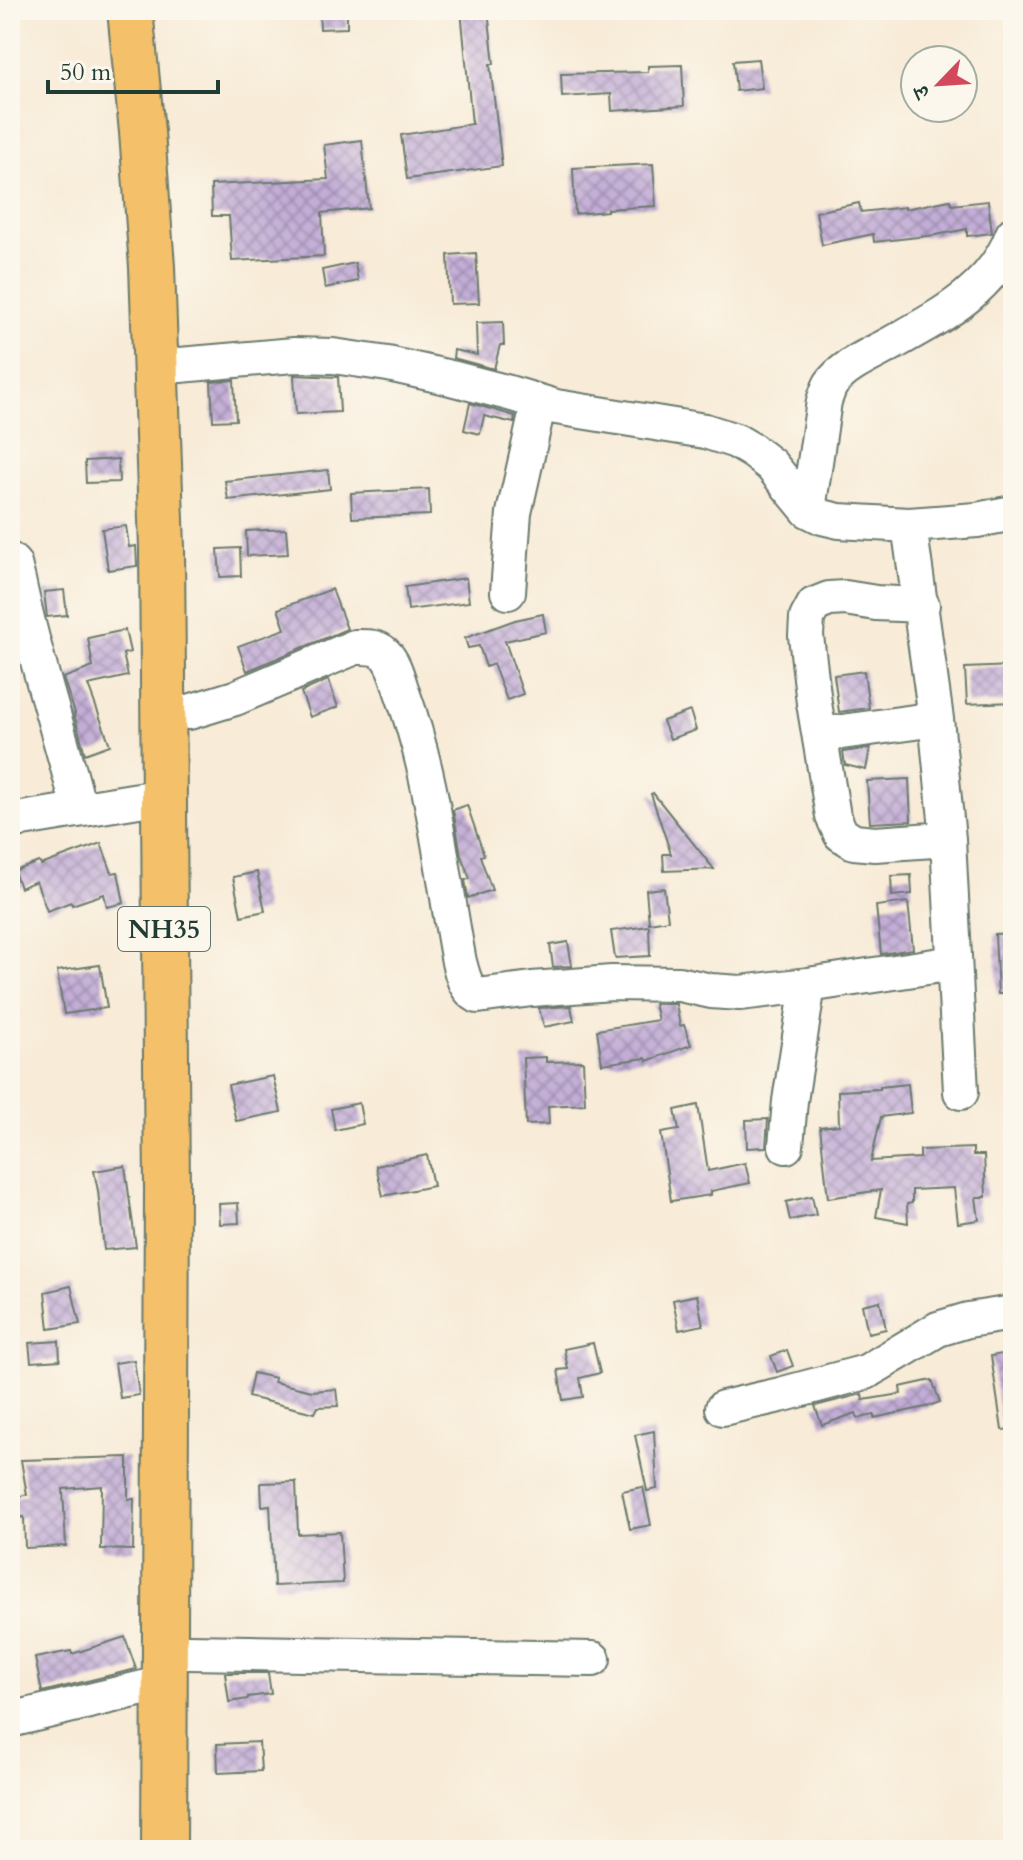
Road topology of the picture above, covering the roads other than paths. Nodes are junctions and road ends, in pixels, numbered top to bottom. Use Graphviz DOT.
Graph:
graph roads {
  1 [pos="130,10"];
  2 [pos="158,10"];
  3 [pos="1013,234"];
  4 [pos="1001,276"];
  5 [pos="180,365"];
  6 [pos="539,402"];
  7 [pos="808,510"];
  8 [pos="1013,513"];
  9 [pos="909,525"];
  10 [pos="10,560"];
  11 [pos="508,592"];
  12 [pos="922,605"];
  13 [pos="189,712"];
  14 [pos="936,719"];
  15 [pos="820,735"];
  16 [pos="163,796"];
  17 [pos="79,809"];
  18 [pos="10,821"];
  19 [pos="948,839"];
  20 [pos="954,963"];
  21 [pos="808,985"];
  22 [pos="961,1092"];
  23 [pos="786,1146"];
  24 [pos="1013,1313"];
  25 [pos="723,1408"];
  26 [pos="593,1659"];
  27 [pos="176,1667"];
  28 [pos="10,1720"];
  29 [pos="164,1850"];
  30 [pos="190,1850"];
  1 -- 16 [label="highway, NH35"];
  2 -- 5 [label="highway, NH35"];
  3 -- 4 [label="street"];
  4 -- 7 [label="street"];
  5 -- 6 [label="street"];
  5 -- 13 [label="highway, NH35"];
  6 -- 7 [label="street"];
  6 -- 11 [label="street"];
  7 -- 9 [label="street"];
  8 -- 9 [label="street"];
  9 -- 12 [label="street"];
  10 -- 17 [label="street"];
  12 -- 14 [label="street"];
  12 -- 15 [label="street"];
  13 -- 21 [label="street"];
  13 -- 27 [label="highway, NH35"];
  14 -- 15 [label="street"];
  14 -- 19 [label="street"];
  15 -- 19 [label="street"];
  16 -- 17 [label="street"];
  16 -- 27 [label="highway, NH35"];
  17 -- 18 [label="street"];
  19 -- 20 [label="street"];
  20 -- 21 [label="street"];
  20 -- 22 [label="street"];
  21 -- 23 [label="street"];
  24 -- 25 [label="street"];
  26 -- 27 [label="street"];
  27 -- 28 [label="street"];
  27 -- 29 [label="highway, NH35"];
  27 -- 30 [label="highway, NH35"];
}
